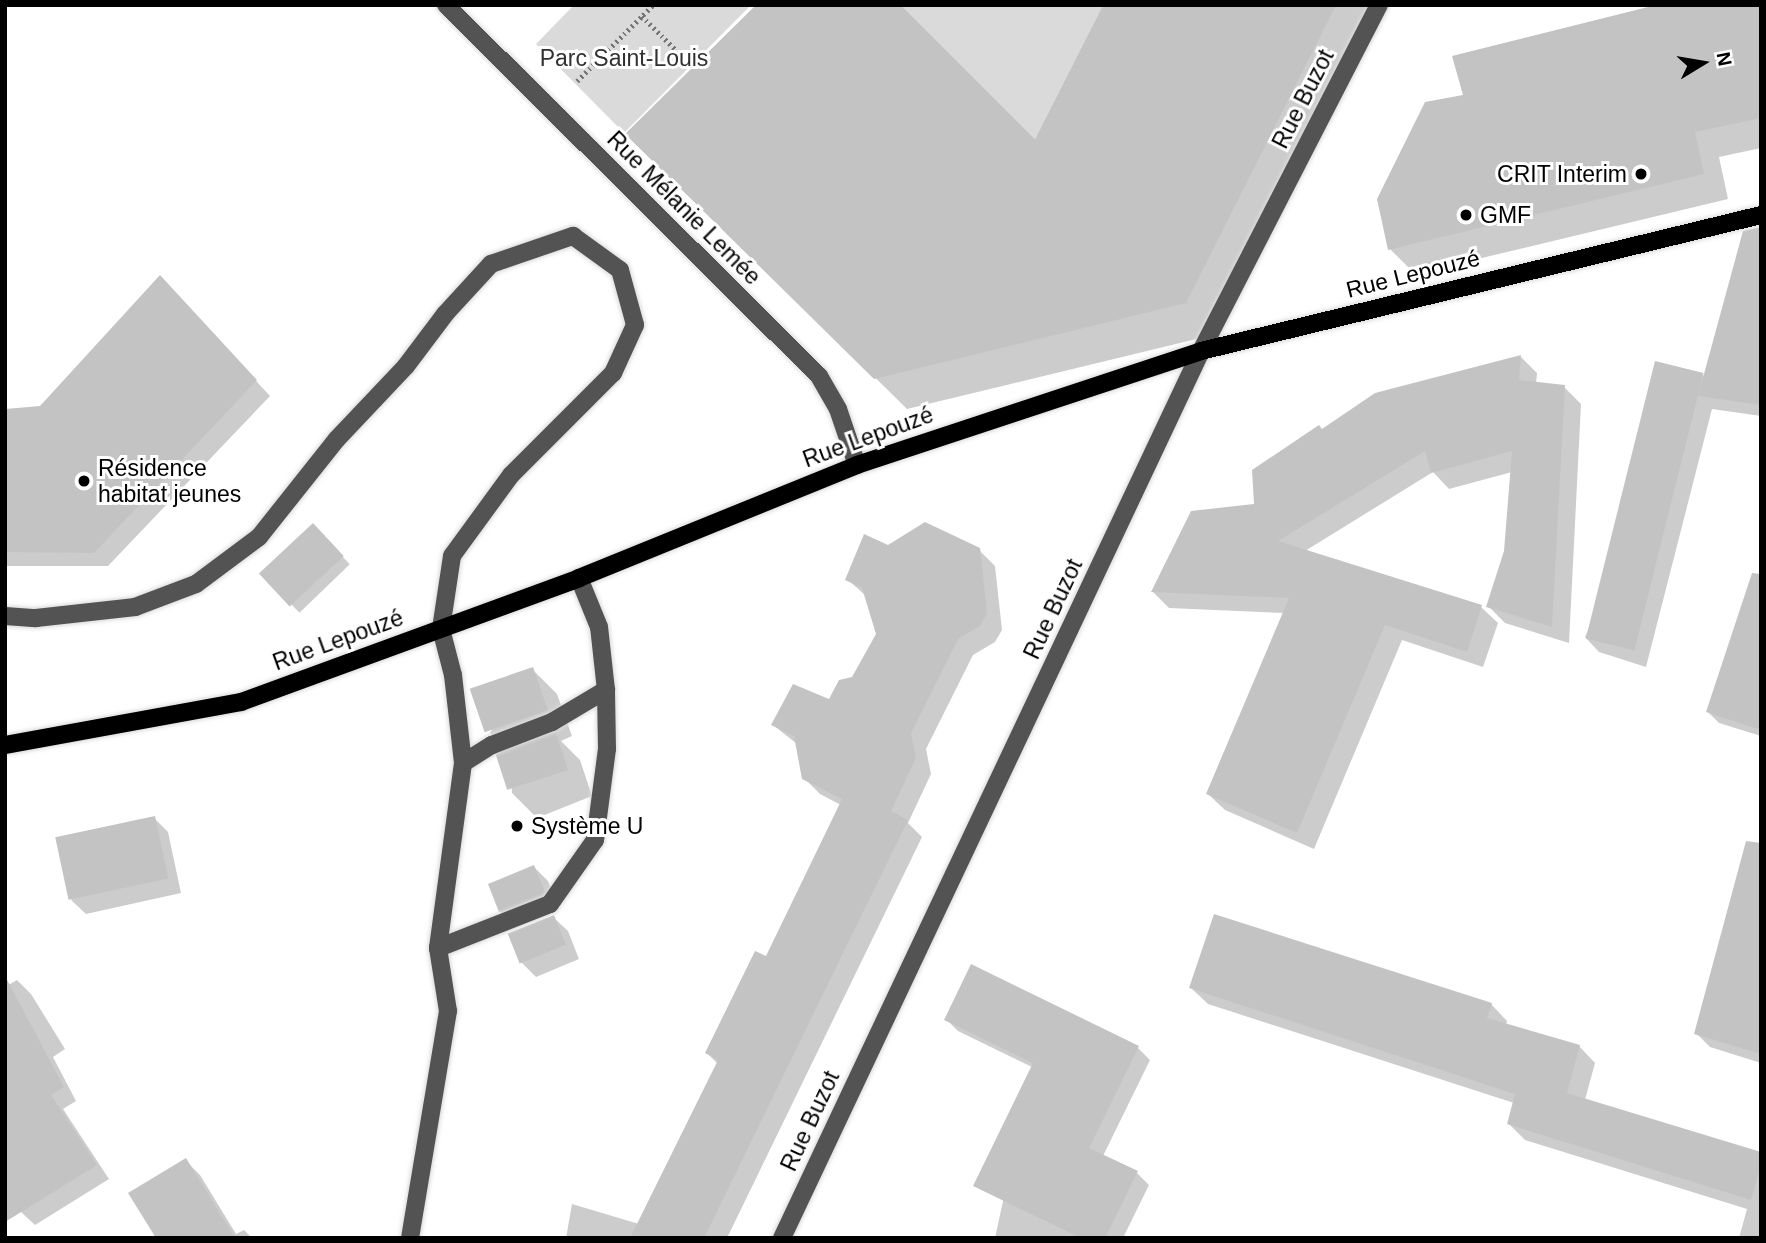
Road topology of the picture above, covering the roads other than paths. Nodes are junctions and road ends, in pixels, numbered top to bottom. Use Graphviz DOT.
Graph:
graph roads {
  1 [pos="446,5"];
  2 [pos="1379,5"];
  3 [pos="1761,215"];
  4 [pos="1201,351"];
  5 [pos="857,465"];
  6 [pos="579,578"];
  7 [pos="5,616"];
  8 [pos="441,629"];
  9 [pos="606,690"];
  10 [pos="5,745"];
  11 [pos="463,762"];
  12 [pos="438,948"];
  13 [pos="410,1238"];
  14 [pos="782,1238"];
  1 -- 5 [label="street, Rue Mélanie Lemée"];
  2 -- 4 [label="street, Rue Buzot"];
  3 -- 4 [label="main road, Rue Lepouzé"];
  4 -- 5 [label="main road, Rue Lepouzé"];
  4 -- 14 [label="street, Rue Buzot"];
  5 -- 6 [label="main road, Rue Lepouzé"];
  6 -- 8 [label="main road, Rue Lepouzé"];
  6 -- 9 [label="street"];
  7 -- 8 [label="street"];
  8 -- 10 [label="main road, Rue Lepouzé"];
  8 -- 11 [label="street"];
  9 -- 11 [label="street"];
  9 -- 12 [label="street"];
  11 -- 12 [label="street"];
  12 -- 13 [label="street"];
}
